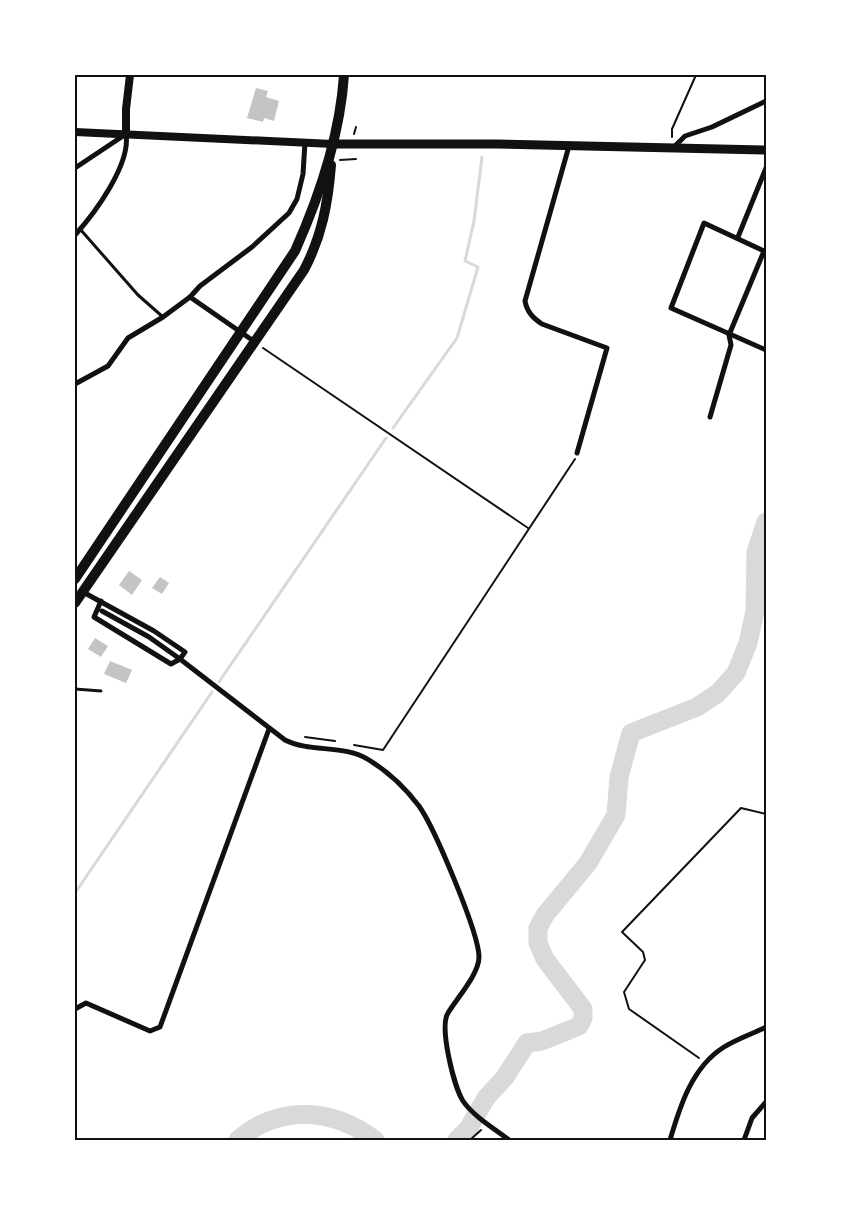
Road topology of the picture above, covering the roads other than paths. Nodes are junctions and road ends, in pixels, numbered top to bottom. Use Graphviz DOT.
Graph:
graph roads {
  1 [pos="130,75"];
  2 [pos="344,75"];
  3 [pos="766,101"];
  4 [pos="75,132"];
  5 [pos="126,134"];
  6 [pos="305,142"];
  7 [pos="333,144"];
  8 [pos="569,146"];
  9 [pos="672,150"];
  10 [pos="766,150"];
  11 [pos="75,168"];
  12 [pos="766,168"];
  13 [pos="80,229"];
  14 [pos="75,235"];
  15 [pos="738,237"];
  16 [pos="765,251"];
  17 [pos="190,298"];
  18 [pos="163,317"];
  19 [pos="240,333"];
  20 [pos="728,335"];
  21 [pos="255,342"];
  22 [pos="766,350"];
  23 [pos="75,384"];
  24 [pos="710,417"];
  25 [pos="577,453"];
  26 [pos="75,579"];
  27 [pos="82,592"];
  28 [pos="101,601"];
  29 [pos="75,603"];
  30 [pos="102,611"];
  31 [pos="180,659"];
  32 [pos="75,689"];
  33 [pos="102,691"];
  34 [pos="268,729"];
  35 [pos="75,1009"];
  36 [pos="766,1027"];
  37 [pos="766,1102"];
  38 [pos="509,1140"];
  39 [pos="670,1140"];
  40 [pos="744,1140"];
  1 -- 5 [label="street"];
  2 -- 7 [label="main road"];
  3 -- 9 [label="street"];
  4 -- 5 [label="street"];
  5 -- 6 [label="street"];
  5 -- 11 [label="street"];
  5 -- 13 [label="street"];
  6 -- 7 [label="street"];
  6 -- 17 [label="street"];
  7 -- 8 [label="main road"];
  7 -- 19 [label="main road"];
  7 -- 21 [label="main road"];
  8 -- 9 [label="main road"];
  8 -- 25 [label="street"];
  9 -- 10 [label="main road"];
  12 -- 15 [label="street"];
  13 -- 14 [label="street"];
  13 -- 18 [label="lane"];
  15 -- 16 [label="street"];
  15 -- 20 [label="street"];
  16 -- 20 [label="street"];
  17 -- 18 [label="street"];
  17 -- 19 [label="street"];
  18 -- 23 [label="street"];
  19 -- 21 [label="street"];
  19 -- 26 [label="main road"];
  20 -- 22 [label="street"];
  20 -- 24 [label="street"];
  21 -- 27 [label="main road"];
  27 -- 28 [label="street"];
  27 -- 29 [label="main road"];
  28 -- 31 [label="street"];
  28 -- 31 [label="street"];
  30 -- 31 [label="street"];
  31 -- 34 [label="street"];
  32 -- 33 [label="lane"];
  34 -- 35 [label="street"];
  34 -- 38 [label="street"];
  36 -- 39 [label="street"];
  37 -- 40 [label="street"];
}
